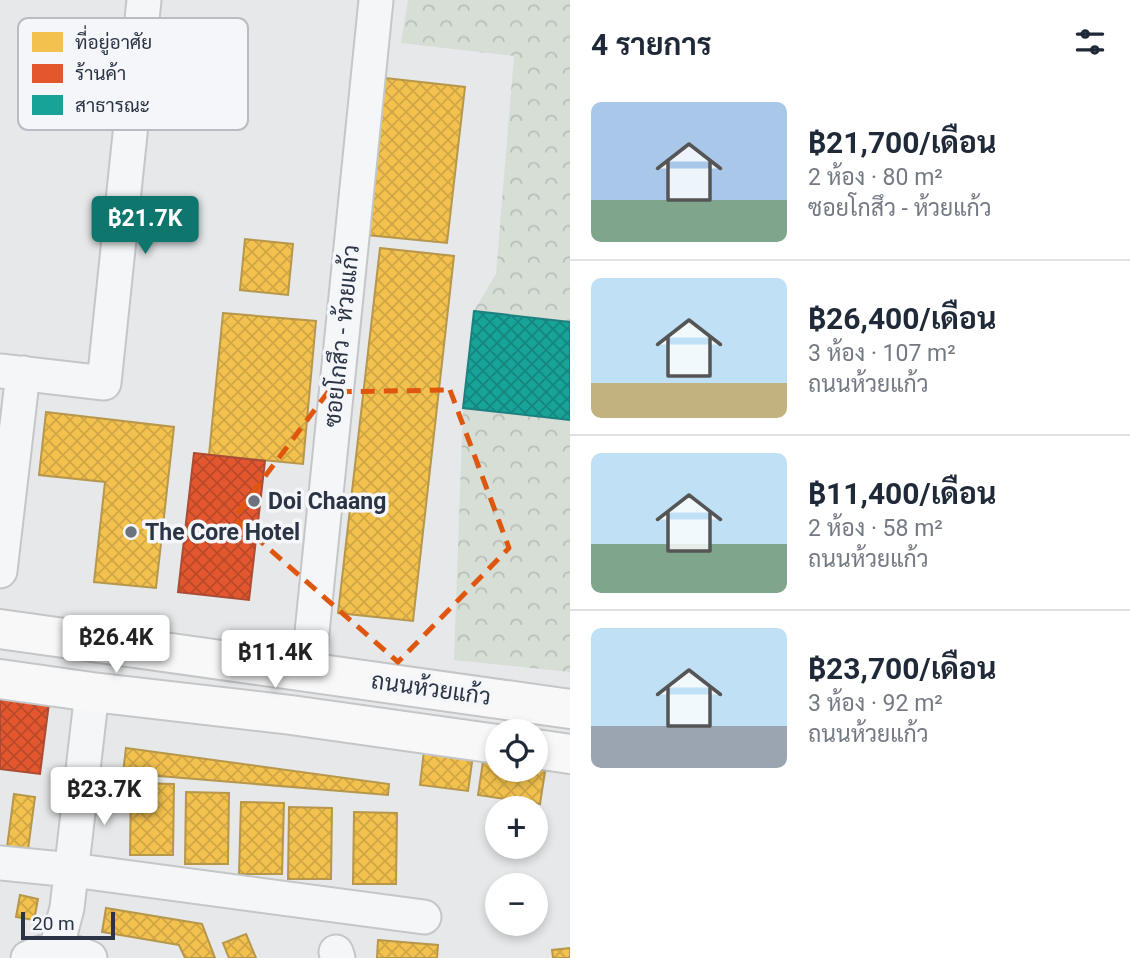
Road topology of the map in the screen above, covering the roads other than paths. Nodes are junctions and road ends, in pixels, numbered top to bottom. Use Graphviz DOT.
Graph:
graph roads {
  1 [pos="144,0"];
  2 [pos="376,0"];
  3 [pos="142,18"];
  4 [pos="130,130"];
  5 [pos="12,372"];
  6 [pos="0,571"];
  7 [pos="0,629"];
  8 [pos="307,672"];
  9 [pos="0,679"];
  10 [pos="92,692"];
  11 [pos="570,709"];
  12 [pos="300,717"];
  13 [pos="485,742"];
  14 [pos="548,751"];
  15 [pos="570,754"];
  16 [pos="0,863"];
  17 [pos="72,870"];
  18 [pos="424,917"];
  19 [pos="42,954"];
  20 [pos="90,958"];
  1 -- 3 [label="street"];
  2 -- 8 [label="street, ซอยโกสึว - ห้วยแก้ว"];
  4 -- 5 [label="street"];
  5 -- 6 [label="street"];
  7 -- 8 [label="main road, ถนนห้วยแก้ว"];
  8 -- 11 [label="main road, ถนนห้วยแก้ว"];
  8 -- 12 [label="main road"];
  9 -- 10 [label="main road, ถนนห้วยแก้ว"];
  10 -- 12 [label="main road, ถนนห้วยแก้ว"];
  10 -- 17 [label="street"];
  12 -- 13 [label="main road, ถนนห้วยแก้ว"];
  14 -- 15 [label="main road"];
  16 -- 17 [label="street"];
  17 -- 18 [label="street"];
  17 -- 19 [label="street"];
  19 -- 20 [label="street"];
}
